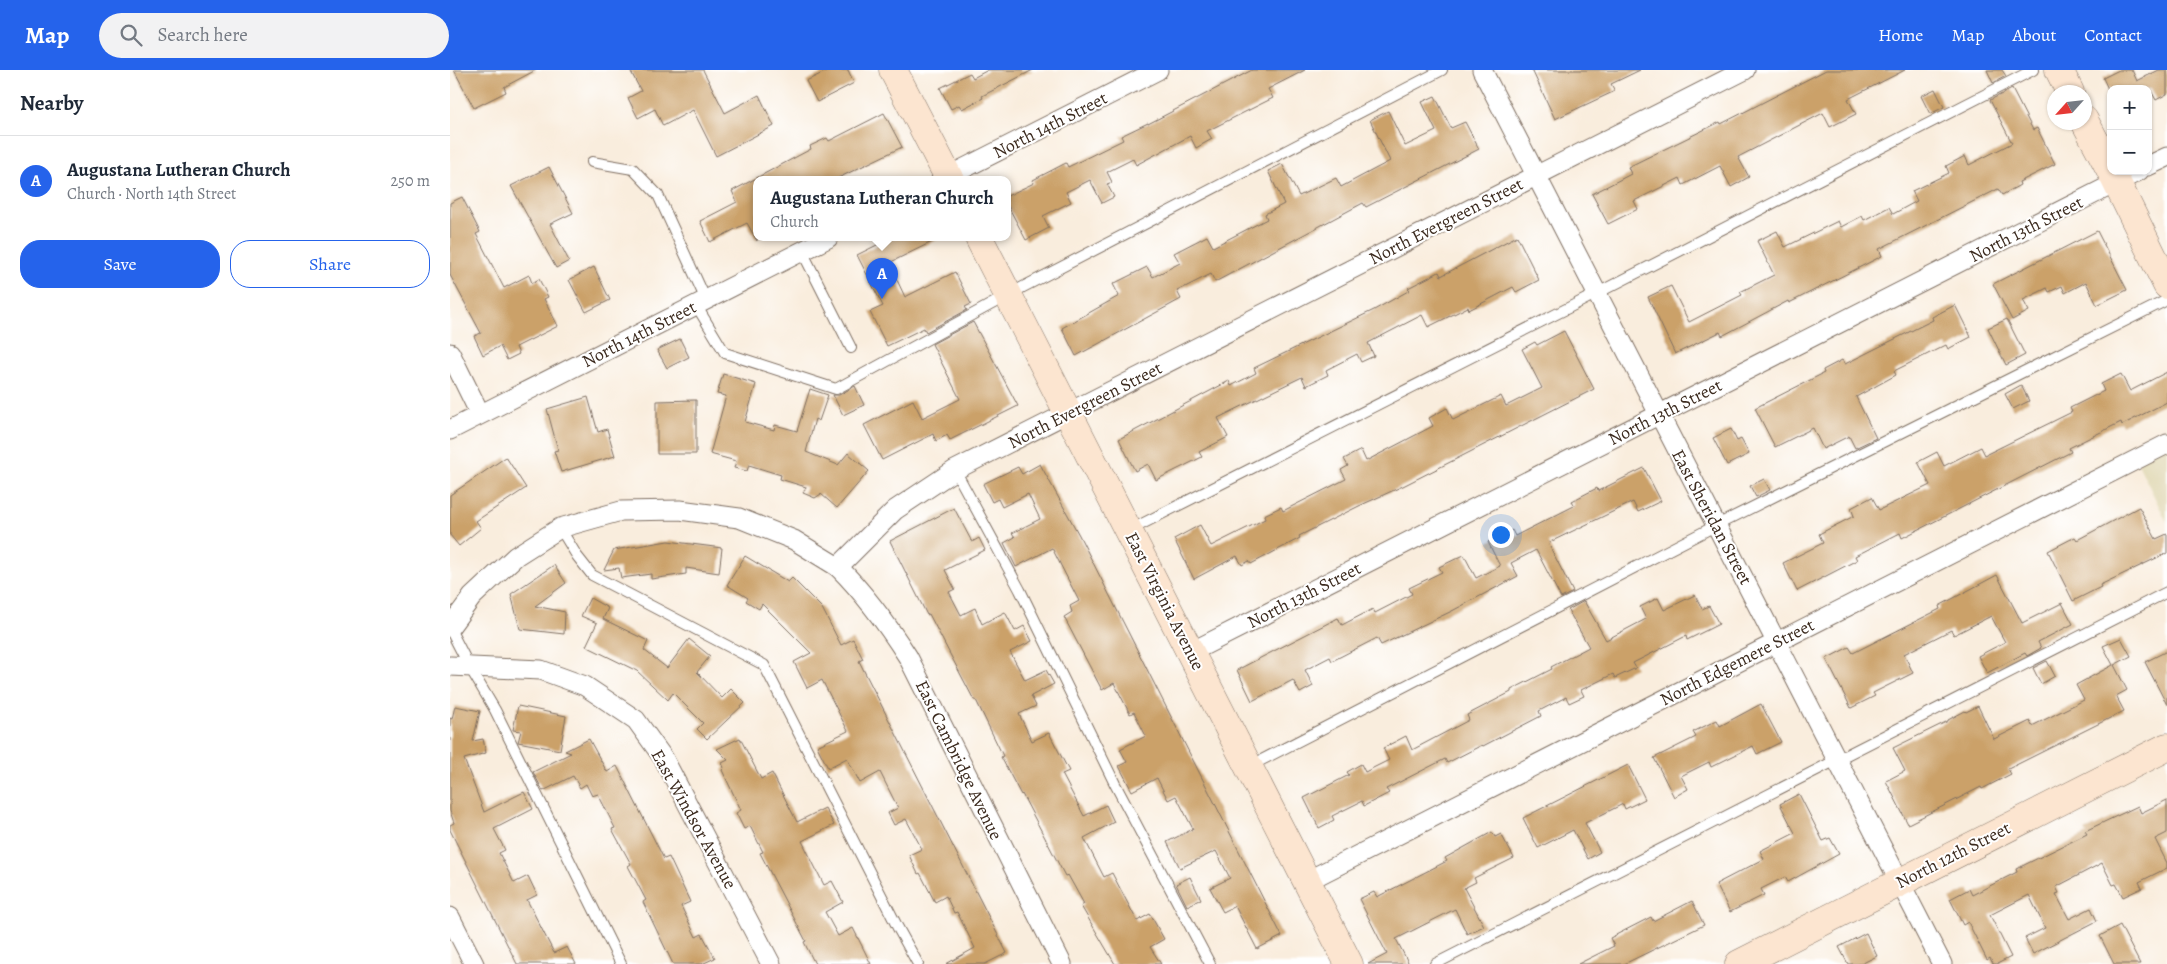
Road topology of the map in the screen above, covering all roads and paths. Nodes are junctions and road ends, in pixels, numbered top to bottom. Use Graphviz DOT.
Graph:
graph roads {
  1 [pos="893,70"];
  2 [pos="1158,70"];
  3 [pos="1442,70"];
  4 [pos="1482,70"];
  5 [pos="1745,70"];
  6 [pos="2034,70"];
  7 [pos="2058,70"];
  8 [pos="2066,85"];
  9 [pos="2090,130"];
  10 [pos="2107,155"];
  11 [pos="2167,157"];
  12 [pos="592,162"];
  13 [pos="2152,164"];
  14 [pos="1537,175"];
  15 [pos="2117,175"];
  16 [pos="2119,175"];
  17 [pos="945,176"];
  18 [pos="952,176"];
  19 [pos="822,241"];
  20 [pos="982,241"];
  21 [pos="802,251"];
  22 [pos="2167,284"];
  23 [pos="1597,294"];
  24 [pos="1009,295"];
  25 [pos="2167,300"];
  26 [pos="701,302"];
  27 [pos="851,348"];
  28 [pos="450,353"];
  29 [pos="1069,413"];
  30 [pos="480,414"];
  31 [pos="1659,416"];
  32 [pos="450,430"];
  33 [pos="2167,444"];
  34 [pos="955,470"];
  35 [pos="1717,525"];
  36 [pos="560,528"];
  37 [pos="1129,530"];
  38 [pos="838,567"];
  39 [pos="2167,592"];
  40 [pos="450,628"];
  41 [pos="1777,642"];
  42 [pos="1191,652"];
  43 [pos="450,666"];
  44 [pos="469,666"];
  45 [pos="2167,747"];
  46 [pos="1835,760"];
  47 [pos="1249,766"];
  48 [pos="1307,882"];
  49 [pos="1900,882"];
  50 [pos="450,917"];
  51 [pos="474,964"];
  52 [pos="621,964"];
  53 [pos="771,964"];
  54 [pos="918,964"];
  55 [pos="1062,964"];
  56 [pos="1210,964"];
  57 [pos="1349,964"];
  58 [pos="1435,964"];
  59 [pos="1739,964"];
  60 [pos="1942,964"];
  1 -- 17 [label="street"];
  2 -- 18 [label="street, North 14th Street"];
  3 -- 24 [label="lane"];
  4 -- 14 [label="street, East Sheridan Street"];
  5 -- 14 [label="street, North Evergreen Street"];
  6 -- 23 [label="lane"];
  7 -- 8 [label="street"];
  9 -- 10 [label="street"];
  11 -- 13 [label="street"];
  12 -- 26 [label="lane"];
  14 -- 23 [label="street, East Sheridan Street"];
  14 -- 29 [label="street, North Evergreen Street"];
  15 -- 31 [label="street, North 13th Street"];
  16 -- 22 [label="street"];
  19 -- 21 [label="street, North 14th Street"];
  20 -- 24 [label="street, East Virginia Avenue"];
  21 -- 26 [label="street, North 14th Street"];
  21 -- 27 [label="lane"];
  23 -- 31 [label="street, East Sheridan Street"];
  23 -- 37 [label="lane"];
  24 -- 26 [label="lane"];
  24 -- 29 [label="street, East Virginia Avenue"];
  25 -- 35 [label="lane"];
  26 -- 30 [label="street, North 14th Street"];
  28 -- 30 [label="street"];
  29 -- 34 [label="street, North Evergreen Street"];
  29 -- 37 [label="street, East Virginia Avenue"];
  30 -- 32 [label="street, North 14th Street"];
  31 -- 35 [label="street, East Sheridan Street"];
  31 -- 42 [label="street, North 13th Street"];
  33 -- 41 [label="street, North Edgemere Street"];
  34 -- 38 [label="street, North Evergreen Street"];
  34 -- 56 [label="lane"];
  35 -- 41 [label="street, East Sheridan Street"];
  35 -- 47 [label="lane"];
  36 -- 38 [label="street"];
  36 -- 40 [label="street"];
  36 -- 54 [label="lane"];
  37 -- 42 [label="street, East Virginia Avenue"];
  38 -- 55 [label="street, East Cambridge Avenue"];
  39 -- 46 [label="lane"];
  40 -- 44 [label="lane"];
  41 -- 46 [label="street, East Sheridan Street"];
  41 -- 48 [label="street, North Edgemere Street"];
  42 -- 47 [label="street, East Virginia Avenue"];
  43 -- 44 [label="street, East Windsor Avenue"];
  44 -- 52 [label="lane"];
  44 -- 53 [label="street, East Windsor Avenue"];
  45 -- 49 [label="street, North 12th Street"];
  46 -- 49 [label="street, East Sheridan Street"];
  46 -- 58 [label="lane"];
  47 -- 48 [label="street, East Virginia Avenue"];
  48 -- 57 [label="street, East Virginia Avenue"];
  49 -- 59 [label="street, North 12th Street"];
  49 -- 60 [label="street, East Sheridan Street"];
  50 -- 51 [label="street"];
}
